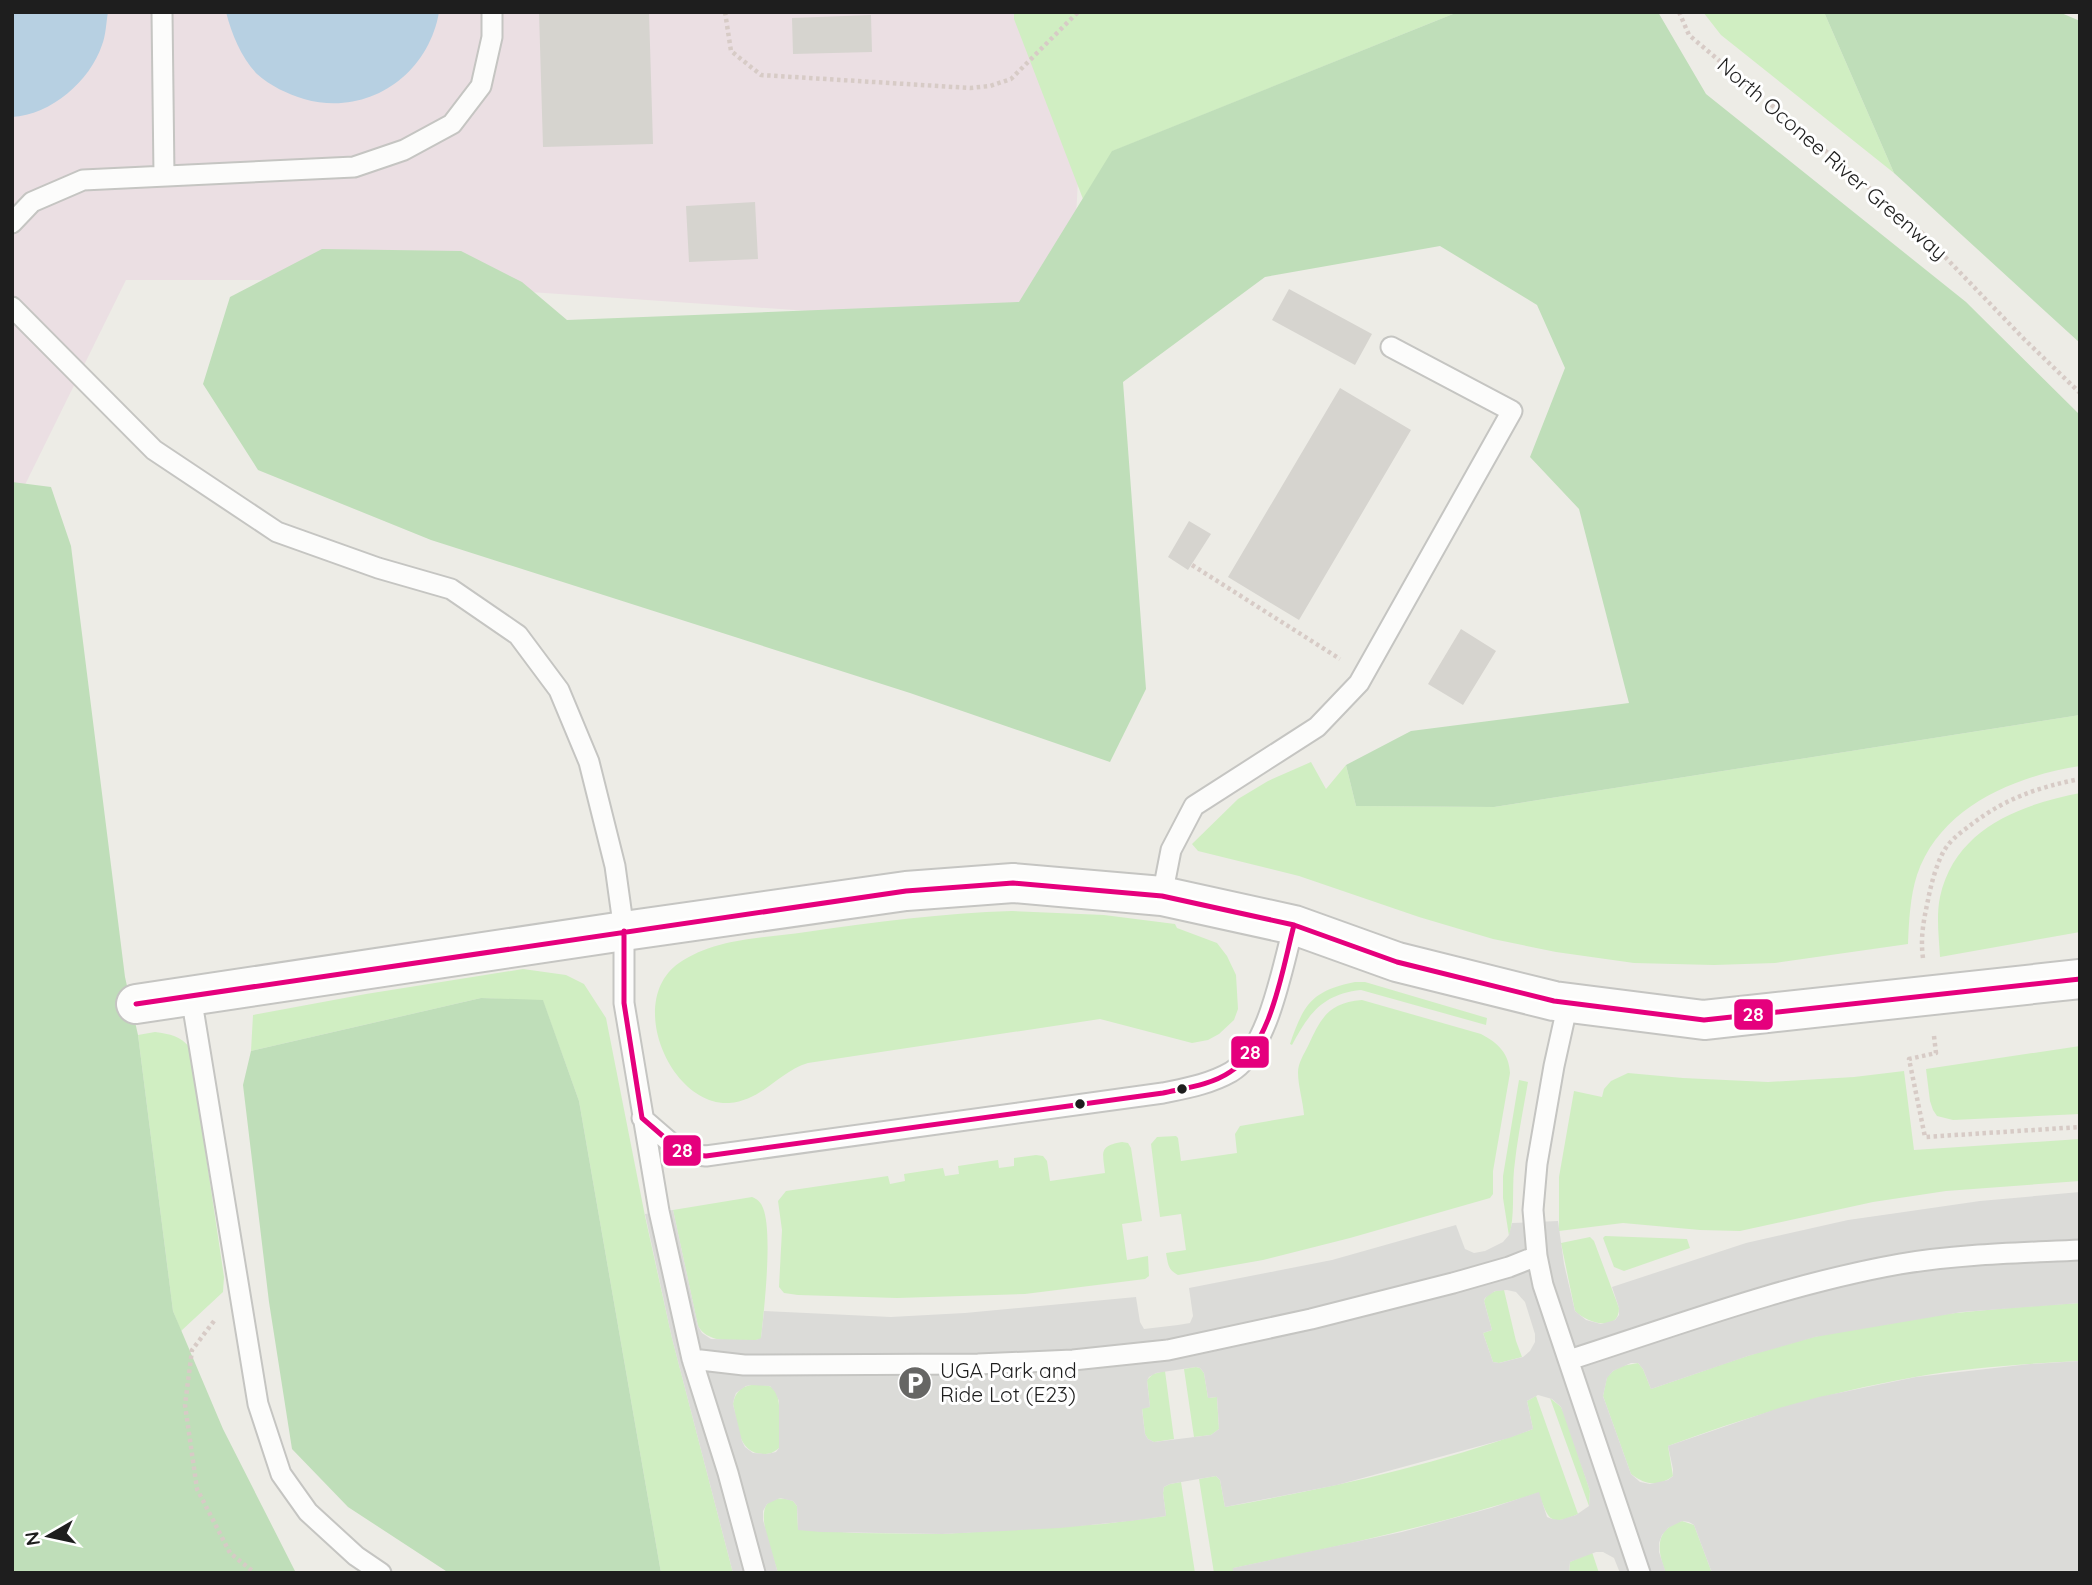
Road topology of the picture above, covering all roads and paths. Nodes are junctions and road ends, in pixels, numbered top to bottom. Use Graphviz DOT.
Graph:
graph roads {
  1 [pos="162,12"];
  2 [pos="492,12"];
  3 [pos="724,12"];
  4 [pos="1078,12"];
  5 [pos="1679,12"];
  6 [pos="164,176"];
  7 [pos="12,223"];
  8 [pos="13,309"];
  9 [pos="1391,347"];
  10 [pos="2080,393"];
  11 [pos="1192,565"];
  12 [pos="1343,661"];
  13 [pos="2080,779"];
  14 [pos="1162,895"];
  15 [pos="1294,925"];
  16 [pos="624,931"];
  17 [pos="1921,947"];
  18 [pos="2080,979"];
  19 [pos="191,996"];
  20 [pos="1568,1003"];
  21 [pos="136,1004"];
  22 [pos="1934,1037"];
  23 [pos="642,1118"];
  24 [pos="2080,1127"];
  25 [pos="2080,1250"];
  26 [pos="1537,1256"];
  27 [pos="240,1286"];
  28 [pos="692,1359"];
  29 [pos="1569,1360"];
  30 [pos="255,1573"];
  31 [pos="381,1573"];
  32 [pos="755,1573"];
  33 [pos="1640,1573"];
  1 -- 6 [label="lane"];
  2 -- 6 [label="lane"];
  3 -- 4 [label="path"];
  5 -- 10 [label="path, North Oconee River Greenway"];
  6 -- 7 [label="lane"];
  8 -- 16 [label="lane"];
  9 -- 14 [label="lane"];
  11 -- 12 [label="path"];
  13 -- 17 [label="path"];
  14 -- 15 [label="street"];
  14 -- 16 [label="street"];
  15 -- 20 [label="street"];
  15 -- 23 [label="lane"];
  16 -- 19 [label="street"];
  16 -- 23 [label="lane"];
  18 -- 20 [label="street"];
  19 -- 21 [label="street"];
  19 -- 27 [label="lane"];
  20 -- 26 [label="lane"];
  22 -- 24 [label="path"];
  23 -- 28 [label="lane"];
  25 -- 29 [label="lane"];
  26 -- 28 [label="lane"];
  26 -- 29 [label="lane"];
  27 -- 30 [label="path"];
  27 -- 31 [label="lane"];
  28 -- 32 [label="lane"];
  29 -- 33 [label="lane"];
}
